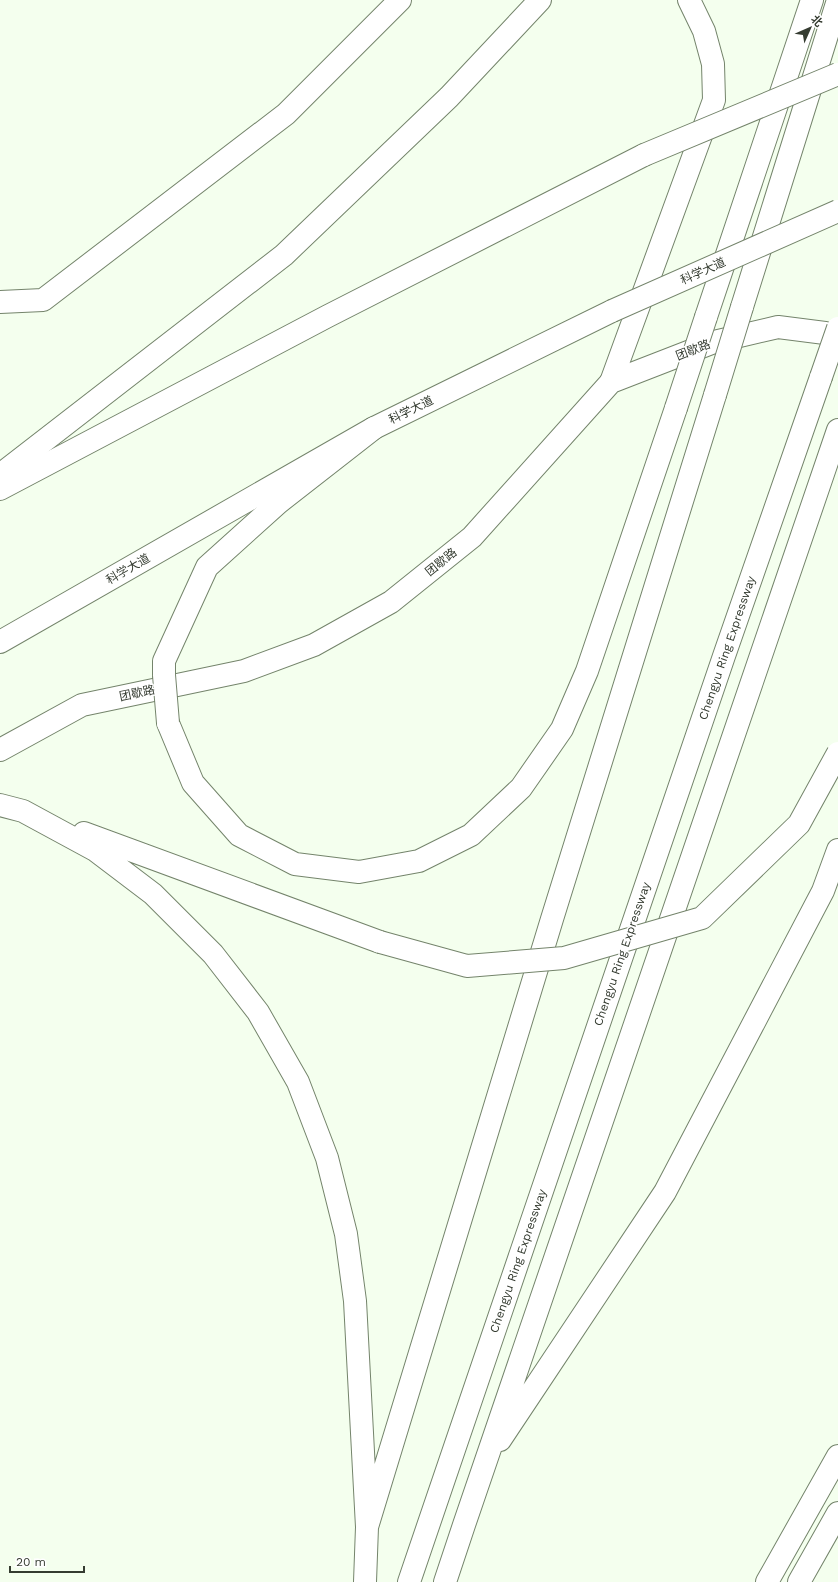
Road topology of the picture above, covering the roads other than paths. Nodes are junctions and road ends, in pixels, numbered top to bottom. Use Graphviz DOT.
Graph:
graph roads {
  1 [pos="400,0"];
  2 [pos="540,0"];
  3 [pos="689,0"];
  4 [pos="812,0"];
  5 [pos="838,0"];
  6 [pos="838,74"];
  7 [pos="838,211"];
  8 [pos="0,302"];
  9 [pos="838,328"];
  10 [pos="838,338"];
  11 [pos="611,382"];
  12 [pos="374,428"];
  13 [pos="838,430"];
  14 [pos="0,475"];
  15 [pos="0,489"];
  16 [pos="0,642"];
  17 [pos="0,750"];
  18 [pos="838,753"];
  19 [pos="0,805"];
  20 [pos="23,811"];
  21 [pos="838,850"];
  22 [pos="838,1456"];
  23 [pos="485,1463"];
  24 [pos="838,1513"];
  25 [pos="366,1527"];
  26 [pos="365,1582"];
  27 [pos="409,1582"];
  28 [pos="445,1582"];
  29 [pos="767,1582"];
  30 [pos="799,1582"];
  1 -- 8 [label="main road"];
  2 -- 14 [label="main road"];
  3 -- 11 [label="main road"];
  4 -- 12 [label="main road, bridge"];
  5 -- 25 [label="main road, bridge"];
  6 -- 15 [label="main road, bridge"];
  7 -- 12 [label="main road, 科学大道, bridge"];
  9 -- 27 [label="main road, Chengyu Ring Expressway, bridge"];
  10 -- 11 [label="main road, 团歇路"];
  11 -- 17 [label="main road, 团歇路"];
  12 -- 16 [label="main road, 科学大道"];
  13 -- 23 [label="main road"];
  18 -- 20 [label="main road, bridge"];
  19 -- 20 [label="main road"];
  20 -- 25 [label="main road"];
  21 -- 23 [label="main road"];
  22 -- 29 [label="main road"];
  23 -- 28 [label="main road"];
  24 -- 30 [label="main road"];
  25 -- 26 [label="main road"];
}
